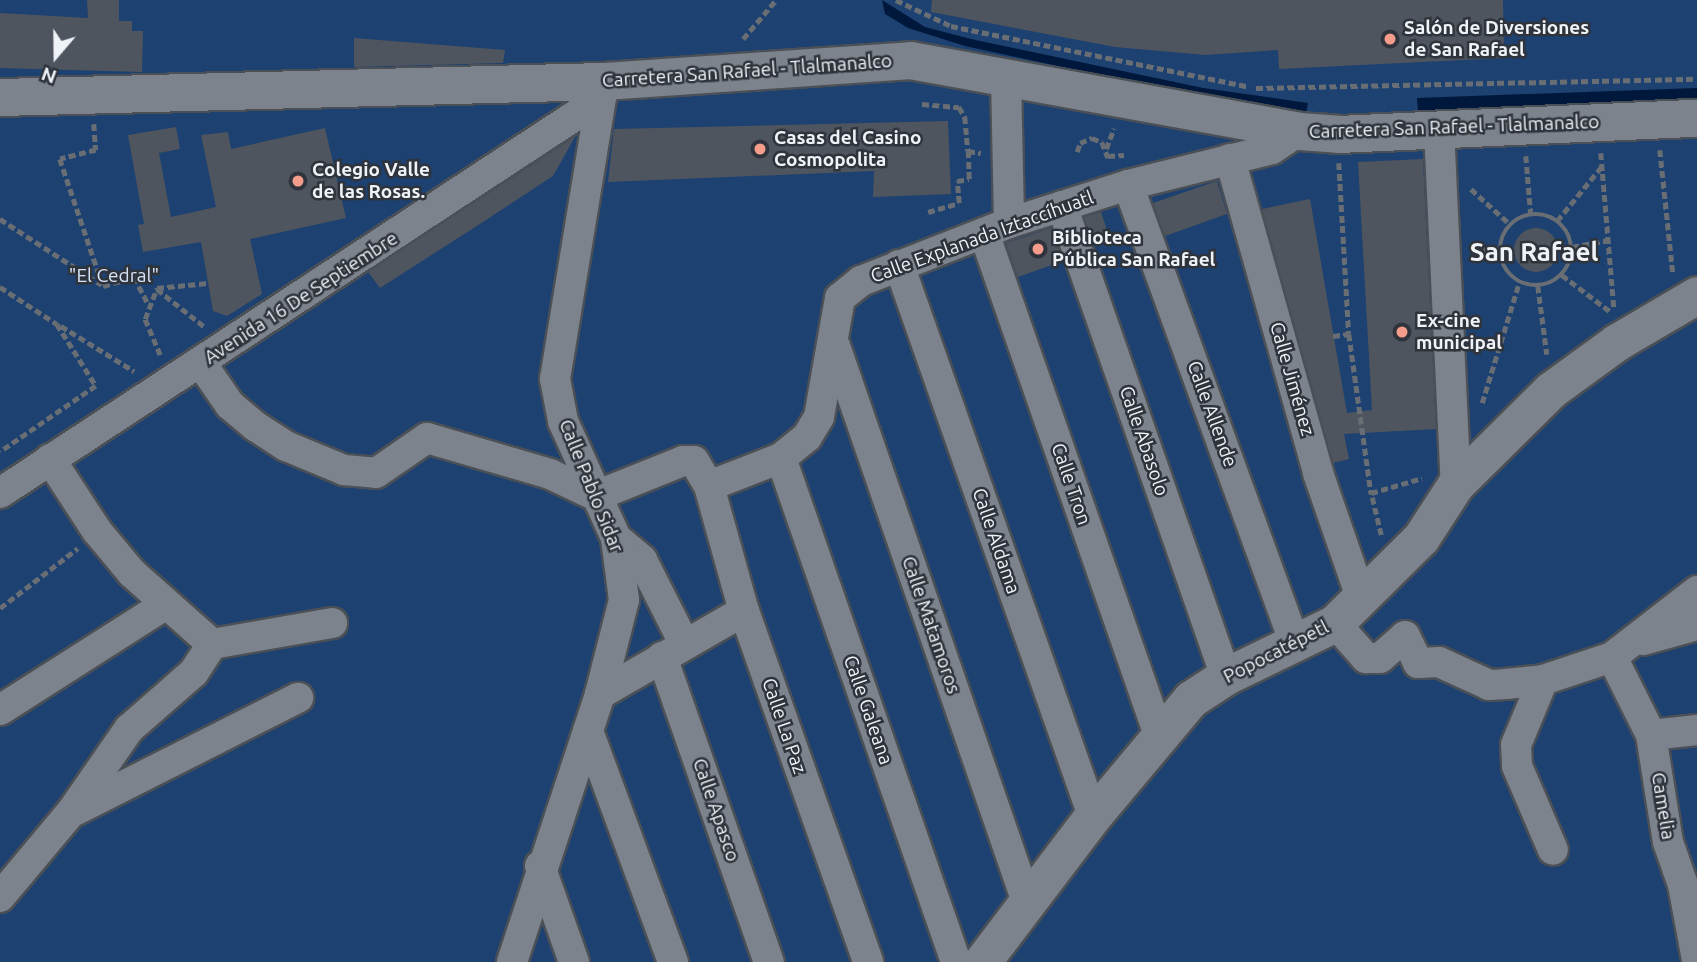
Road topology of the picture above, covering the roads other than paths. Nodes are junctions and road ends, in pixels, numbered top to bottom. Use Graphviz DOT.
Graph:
graph roads {
  1 [pos="1006,77"];
  2 [pos="602,91"];
  3 [pos="0,97"];
  4 [pos="1697,118"];
  5 [pos="1299,131"];
  6 [pos="1439,145"];
  7 [pos="1230,159"];
  8 [pos="1129,185"];
  9 [pos="1062,206"];
  10 [pos="997,228"];
  11 [pos="899,265"];
  12 [pos="1686,300"];
  13 [pos="835,345"];
  14 [pos="201,363"];
  15 [pos="780,458"];
  16 [pos="50,459"];
  17 [pos="1457,476"];
  18 [pos="709,486"];
  19 [pos="0,493"];
  20 [pos="596,496"];
  21 [pos="616,538"];
  22 [pos="1697,591"];
  23 [pos="1361,597"];
  24 [pos="165,605"];
  25 [pos="744,611"];
  26 [pos="332,623"];
  27 [pos="1335,623"];
  28 [pos="1697,625"];
  29 [pos="1295,643"];
  30 [pos="212,644"];
  31 [pos="673,650"];
  32 [pos="1619,651"];
  33 [pos="1226,676"];
  34 [pos="1543,680"];
  35 [pos="600,694"];
  36 [pos="298,698"];
  37 [pos="0,710"];
  38 [pos="1697,730"];
  39 [pos="588,731"];
  40 [pos="1158,736"];
  41 [pos="1651,736"];
  42 [pos="72,811"];
  43 [pos="1093,816"];
  44 [pos="1553,850"];
  45 [pos="540,866"];
  46 [pos="0,897"];
  47 [pos="1028,905"];
  48 [pos="1697,960"];
  49 [pos="512,962"];
  50 [pos="574,962"];
  51 [pos="673,962"];
  52 [pos="769,962"];
  53 [pos="868,962"];
  54 [pos="956,962"];
  55 [pos="982,962"];
  1 -- 2 [label="street, Carretera San Rafael - Tlalmanalco"];
  1 -- 5 [label="street, Carretera San Rafael - Tlalmanalco"];
  1 -- 10 [label="street, Calle Tron"];
  2 -- 3 [label="street, Carretera San Rafael - Tlalmanalco"];
  2 -- 14 [label="street, Avenida 16 De Septiembre"];
  2 -- 20 [label="street, Calle Pablo Sidar"];
  4 -- 6 [label="street, Carretera San Rafael - Tlalmanalco"];
  5 -- 6 [label="street, Carretera San Rafael - Tlalmanalco"];
  5 -- 7 [label="street, Calle Explanada Iztaccíhuatl"];
  6 -- 17 [label="street"];
  7 -- 8 [label="street, Calle Explanada Iztaccíhuatl"];
  7 -- 23 [label="street, Calle Jiménez"];
  8 -- 9 [label="street, Calle Explanada Iztaccíhuatl"];
  8 -- 29 [label="street, Calle Allende"];
  9 -- 10 [label="street, Calle Explanada Iztaccíhuatl"];
  9 -- 33 [label="street, Calle Abasolo"];
  10 -- 11 [label="street, Calle Explanada Iztaccíhuatl"];
  10 -- 40 [label="street, Calle Tron"];
  11 -- 13 [label="street, Calle Explanada Iztaccíhuatl"];
  11 -- 43 [label="street, Calle Aldama"];
  12 -- 17 [label="street, Popocatépetl"];
  13 -- 15 [label="street, Calle Explanada Iztaccíhuatl"];
  13 -- 47 [label="street, Calle Matamoros"];
  14 -- 16 [label="street, Avenida 16 De Septiembre"];
  14 -- 20 [label="street"];
  15 -- 18 [label="street, Calle Explanada Iztaccíhuatl"];
  15 -- 54 [label="street, Calle Galeana"];
  16 -- 19 [label="street, Avenida 16 De Septiembre"];
  16 -- 24 [label="street"];
  17 -- 23 [label="street, Popocatépetl"];
  18 -- 20 [label="street"];
  18 -- 25 [label="street, Calle La Paz"];
  20 -- 21 [label="street, Calle Pablo Sidar"];
  21 -- 31 [label="street, Calle Apasco"];
  21 -- 35 [label="street, Calle Pablo Sidar"];
  22 -- 32 [label="street"];
  23 -- 27 [label="street, Popocatépetl"];
  24 -- 30 [label="street"];
  24 -- 37 [label="street"];
  25 -- 31 [label="street"];
  25 -- 53 [label="street, Calle La Paz"];
  26 -- 30 [label="street"];
  27 -- 29 [label="street, Popocatépetl"];
  27 -- 34 [label="street"];
  28 -- 32 [label="street"];
  29 -- 33 [label="street, Popocatépetl"];
  30 -- 42 [label="street"];
  31 -- 35 [label="street"];
  31 -- 52 [label="street, Calle Apasco"];
  32 -- 34 [label="street"];
  32 -- 41 [label="street, Camelia"];
  33 -- 40 [label="street, Popocatépetl"];
  34 -- 44 [label="street"];
  35 -- 39 [label="street, Calle Pablo Sidar"];
  36 -- 42 [label="street"];
  38 -- 41 [label="street"];
  39 -- 45 [label="street, Calle Pablo Sidar"];
  39 -- 51 [label="street"];
  40 -- 43 [label="street, Popocatépetl"];
  41 -- 48 [label="street, Camelia"];
  42 -- 46 [label="street"];
  43 -- 47 [label="street, Popocatépetl"];
  45 -- 49 [label="street, Calle Pablo Sidar"];
  45 -- 50 [label="street"];
  47 -- 55 [label="street, Popocatépetl"];
}
